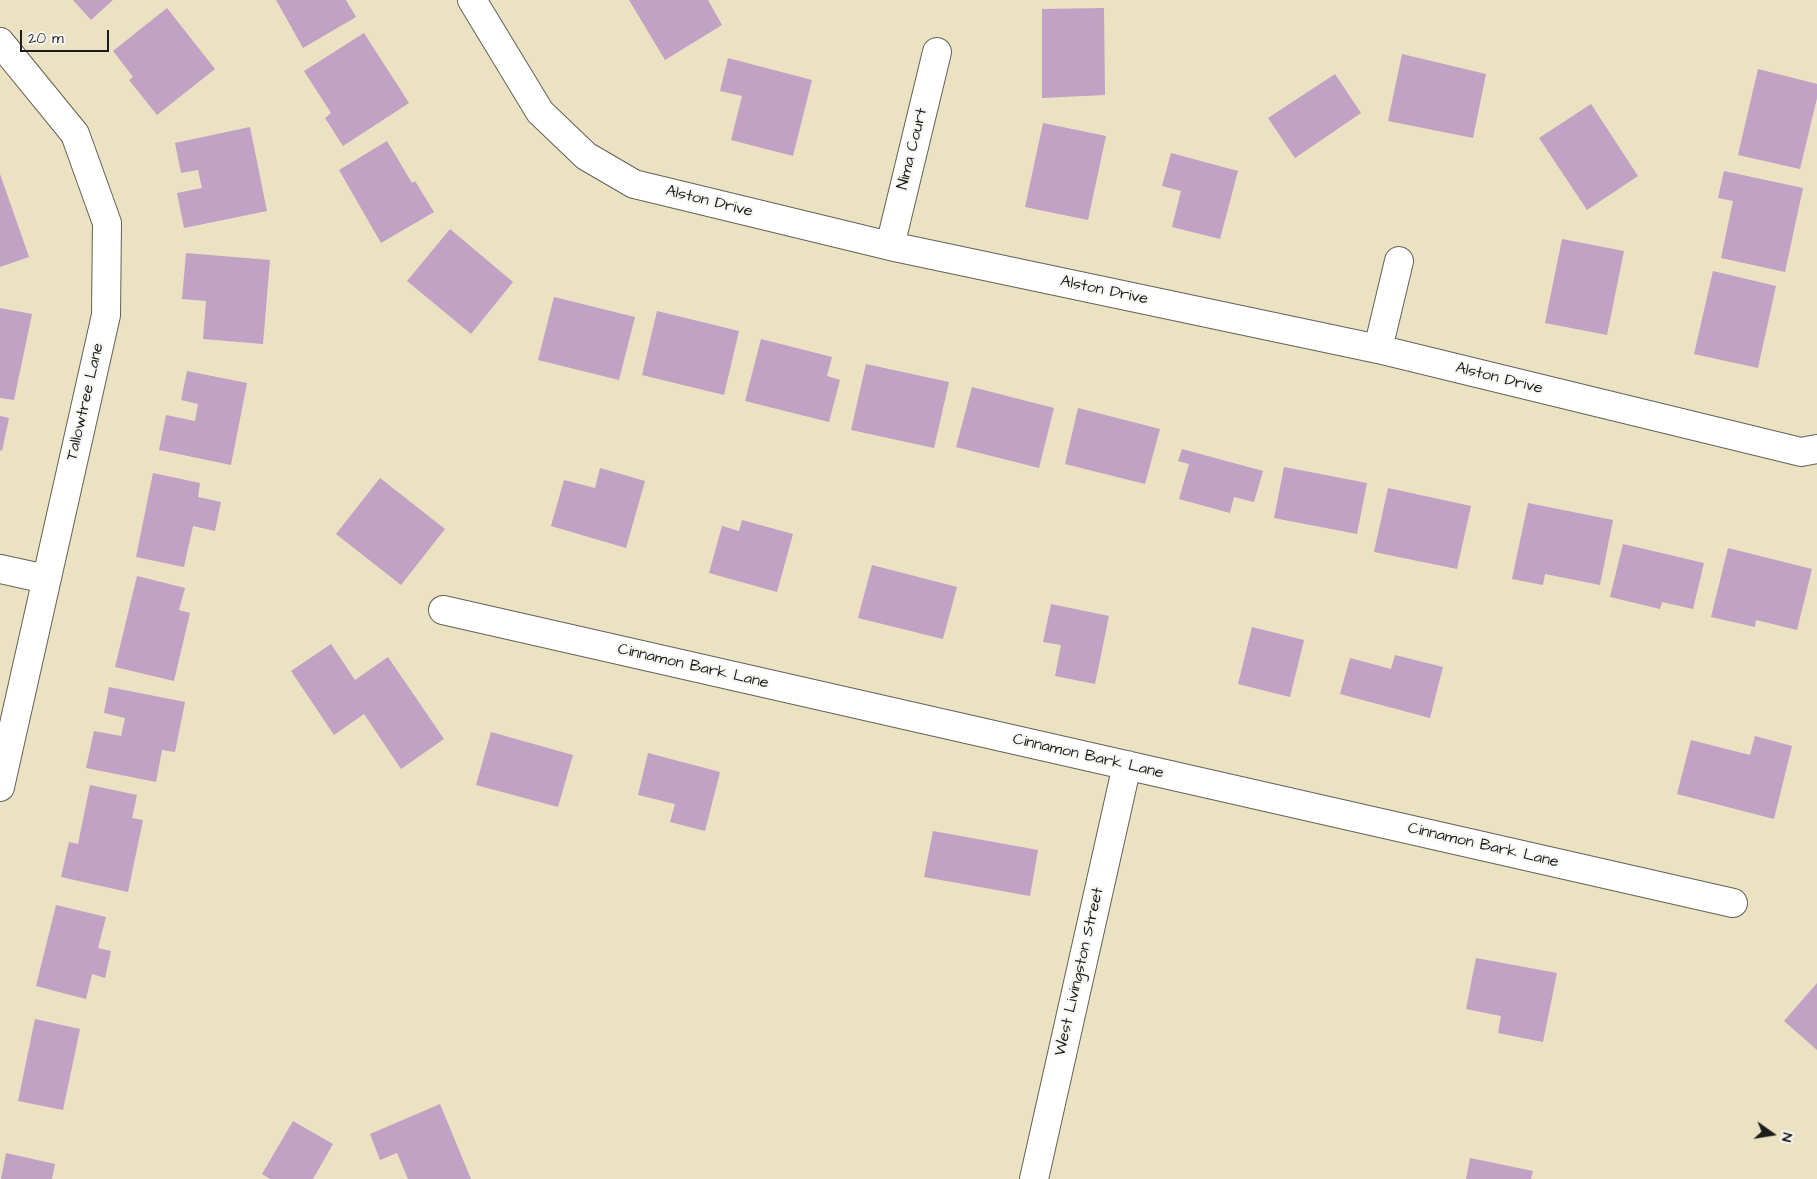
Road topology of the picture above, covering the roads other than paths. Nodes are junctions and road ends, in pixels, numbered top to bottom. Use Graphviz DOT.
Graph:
graph roads {
  1 [pos="472,0"];
  2 [pos="0,42"];
  3 [pos="937,52"];
  4 [pos="890,246"];
  5 [pos="1399,261"];
  6 [pos="1378,349"];
  7 [pos="1817,449"];
  8 [pos="0,569"];
  9 [pos="46,579"];
  10 [pos="444,610"];
  11 [pos="1127,765"];
  12 [pos="0,787"];
  13 [pos="1733,903"];
  14 [pos="1034,1179"];
  1 -- 4 [label="street, Alston Drive"];
  2 -- 9 [label="street, Tallowtree Lane"];
  3 -- 4 [label="street, Nima Court"];
  4 -- 6 [label="street, Alston Drive"];
  5 -- 6 [label="street"];
  6 -- 7 [label="street, Alston Drive"];
  8 -- 9 [label="street"];
  9 -- 12 [label="street, Tallowtree Lane"];
  10 -- 11 [label="street, Cinnamon Bark Lane"];
  11 -- 13 [label="street, Cinnamon Bark Lane"];
  11 -- 14 [label="street, West Livingston Street"];
}
